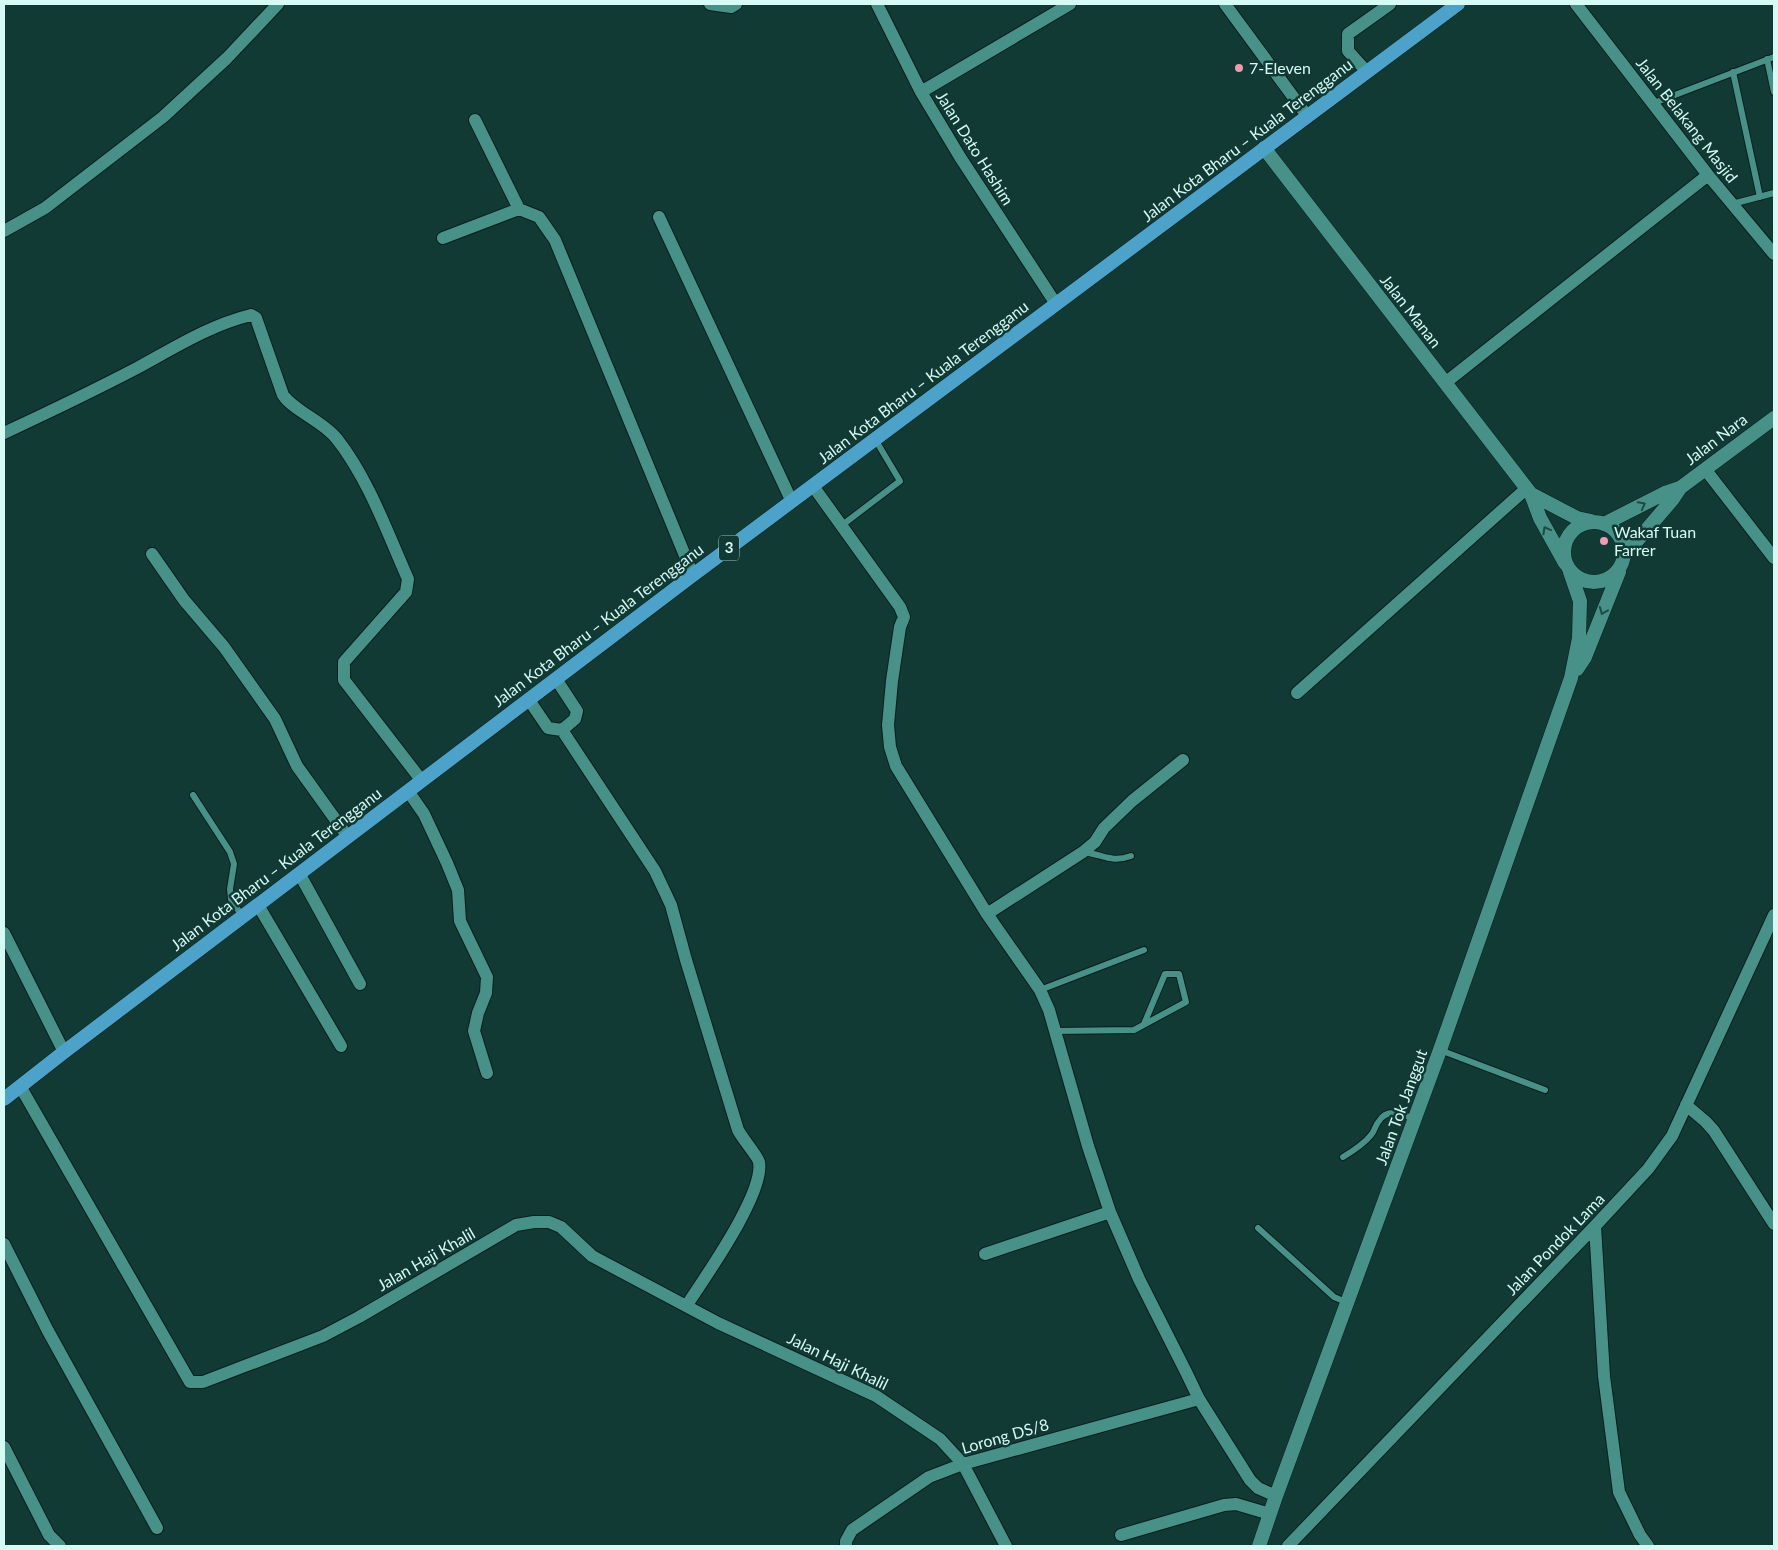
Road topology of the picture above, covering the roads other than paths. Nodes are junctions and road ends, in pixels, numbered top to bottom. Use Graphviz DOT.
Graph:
graph roads {
  1 [pos="278,4"];
  2 [pos="710,4"];
  3 [pos="736,4"];
  4 [pos="877,4"];
  5 [pos="1070,4"];
  6 [pos="1225,4"];
  7 [pos="1390,4"];
  8 [pos="1458,4"];
  9 [pos="1576,4"];
  10 [pos="1053,8"];
  11 [pos="266,9"];
  12 [pos="1771,58"];
  13 [pos="1367,72"];
  14 [pos="1733,72"];
  15 [pos="921,92"];
  16 [pos="1774,92"];
  17 [pos="1654,103"];
  18 [pos="1308,117"];
  19 [pos="475,120"];
  20 [pos="1264,148"];
  21 [pos="1708,175"];
  22 [pos="1774,193"];
  23 [pos="1760,196"];
  24 [pos="1732,204"];
  25 [pos="519,209"];
  26 [pos="659,217"];
  27 [pos="4,231"];
  28 [pos="443,238"];
  29 [pos="1774,254"];
  30 [pos="1056,304"];
  31 [pos="1445,383"];
  32 [pos="1774,418"];
  33 [pos="4,433"];
  34 [pos="875,440"];
  35 [pos="1705,470"];
  36 [pos="813,486"];
  37 [pos="1680,488"];
  38 [pos="1529,491"];
  39 [pos="792,502"];
  40 [pos="1599,523"];
  41 [pos="841,526"];
  42 [pos="152,554"];
  43 [pos="1774,558"];
  44 [pos="1623,561"];
  45 [pos="1568,568"];
  46 [pos="693,575"];
  47 [pos="1571,678"];
  48 [pos="556,679"];
  49 [pos="1297,693"];
  50 [pos="528,700"];
  51 [pos="562,730"];
  52 [pos="1183,760"];
  53 [pos="422,781"];
  54 [pos="408,791"];
  55 [pos="193,795"];
  56 [pos="348,837"];
  57 [pos="1083,852"];
  58 [pos="1131,856"];
  59 [pos="300,873"];
  60 [pos="258,905"];
  61 [pos="987,914"];
  62 [pos="1774,915"];
  63 [pos="242,917"];
  64 [pos="4,933"];
  65 [pos="1144,950"];
  66 [pos="360,984"];
  67 [pos="1040,990"];
  68 [pos="1144,1024"];
  69 [pos="1055,1031"];
  70 [pos="341,1046"];
  71 [pos="1440,1050"];
  72 [pos="64,1052"];
  73 [pos="487,1072"];
  74 [pos="20,1086"];
  75 [pos="1545,1090"];
  76 [pos="4,1099"];
  77 [pos="1686,1105"];
  78 [pos="1415,1119"];
  79 [pos="1343,1158"];
  80 [pos="1110,1212"];
  81 [pos="1774,1224"];
  82 [pos="1595,1226"];
  83 [pos="1258,1228"];
  84 [pos="4,1244"];
  85 [pos="986,1254"];
  86 [pos="1348,1303"];
  87 [pos="687,1305"];
  88 [pos="1199,1400"];
  89 [pos="4,1447"];
  90 [pos="963,1464"];
  91 [pos="1276,1496"];
  92 [pos="1270,1514"];
  93 [pos="157,1528"];
  94 [pos="1121,1535"];
  95 [pos="60,1546"];
  96 [pos="846,1546"];
  97 [pos="1006,1546"];
  98 [pos="1259,1546"];
  99 [pos="1288,1546"];
  100 [pos="1648,1546"];
  1 -- 11 [label="street"];
  2 -- 3 [label="street"];
  4 -- 15 [label="street, Jalan Dato Hashim"];
  5 -- 10 [label="street"];
  6 -- 18 [label="street"];
  7 -- 13 [label="street"];
  8 -- 13 [label="main road, Jalan Kota Bharu – Kuala Terengganu / 3"];
  9 -- 17 [label="street, Jalan Belakang Masjid"];
  10 -- 15 [label="street"];
  11 -- 27 [label="street"];
  12 -- 14 [label="lane"];
  12 -- 16 [label="lane"];
  13 -- 18 [label="main road, Jalan Kota Bharu – Kuala Terengganu / 3"];
  14 -- 17 [label="lane"];
  14 -- 23 [label="lane"];
  15 -- 30 [label="street, Jalan Dato Hashim"];
  17 -- 21 [label="street, Jalan Belakang Masjid"];
  18 -- 20 [label="main road, Jalan Kota Bharu – Kuala Terengganu / 3"];
  19 -- 25 [label="street"];
  20 -- 30 [label="main road, Jalan Kota Bharu – Kuala Terengganu / 3"];
  20 -- 31 [label="main road, Jalan Manan"];
  21 -- 24 [label="street, Jalan Belakang Masjid"];
  21 -- 31 [label="street"];
  22 -- 23 [label="lane"];
  23 -- 24 [label="lane"];
  24 -- 29 [label="street, Jalan Belakang Masjid"];
  25 -- 28 [label="street"];
  25 -- 46 [label="street"];
  26 -- 39 [label="street"];
  30 -- 34 [label="main road, Jalan Kota Bharu – Kuala Terengganu / 3"];
  31 -- 38 [label="main road, Jalan Manan"];
  32 -- 35 [label="main road, Jalan Nara"];
  33 -- 53 [label="street"];
  34 -- 36 [label="main road, Jalan Kota Bharu – Kuala Terengganu / 3"];
  34 -- 41 [label="lane"];
  35 -- 37 [label="main road, Jalan Nara"];
  35 -- 43 [label="street"];
  36 -- 39 [label="main road, Jalan Kota Bharu – Kuala Terengganu / 3"];
  36 -- 41 [label="street"];
  40 -- 37 [label="main road, Jalan Nara, one-way"];
  37 -- 44 [label="main road, Jalan Nara"];
  38 -- 40 [label="main road, Jalan Manan"];
  45 -- 38 [label="main road, Jalan Manan, one-way"];
  38 -- 49 [label="street"];
  39 -- 46 [label="main road, Jalan Kota Bharu – Kuala Terengganu / 3"];
  40 -- 44 [label="main road"];
  40 -- 45 [label="main road"];
  41 -- 61 [label="street"];
  42 -- 56 [label="street"];
  44 -- 45 [label="main road"];
  44 -- 47 [label="main road, Jalan Tok Janggut, one-way"];
  45 -- 47 [label="main road, Jalan Tok Janggut"];
  46 -- 48 [label="main road, Jalan Kota Bharu – Kuala Terengganu / 3"];
  47 -- 71 [label="main road, Jalan Tok Janggut"];
  48 -- 50 [label="main road, Jalan Kota Bharu – Kuala Terengganu / 3"];
  48 -- 51 [label="street"];
  50 -- 51 [label="street"];
  50 -- 53 [label="main road, Jalan Kota Bharu – Kuala Terengganu / 3"];
  51 -- 87 [label="street"];
  52 -- 57 [label="street"];
  53 -- 54 [label="main road, Jalan Kota Bharu – Kuala Terengganu / 3"];
  54 -- 56 [label="main road, Jalan Kota Bharu – Kuala Terengganu / 3"];
  54 -- 73 [label="street"];
  55 -- 63 [label="lane"];
  56 -- 59 [label="main road, Jalan Kota Bharu – Kuala Terengganu / 3"];
  57 -- 58 [label="lane"];
  57 -- 61 [label="street"];
  59 -- 60 [label="main road, Jalan Kota Bharu – Kuala Terengganu / 3"];
  59 -- 66 [label="street"];
  60 -- 63 [label="main road, Jalan Kota Bharu – Kuala Terengganu / 3"];
  60 -- 70 [label="street"];
  61 -- 67 [label="street"];
  62 -- 77 [label="street, Jalan Pondok Lama"];
  63 -- 72 [label="main road, Jalan Kota Bharu – Kuala Terengganu / 3"];
  64 -- 72 [label="street"];
  65 -- 67 [label="lane"];
  67 -- 69 [label="street"];
  68 -- 68 [label="lane"];
  68 -- 69 [label="lane"];
  69 -- 80 [label="street"];
  71 -- 75 [label="lane"];
  71 -- 78 [label="main road, Jalan Tok Janggut"];
  72 -- 74 [label="main road, Jalan Kota Bharu – Kuala Terengganu / 3"];
  74 -- 76 [label="main road, Jalan Kota Bharu – Kuala Terengganu / 3"];
  74 -- 87 [label="street, Jalan Haji Khalil"];
  77 -- 81 [label="street"];
  77 -- 82 [label="street, Jalan Pondok Lama"];
  78 -- 79 [label="lane"];
  78 -- 86 [label="main road, Jalan Tok Janggut"];
  80 -- 85 [label="street"];
  80 -- 88 [label="street"];
  82 -- 99 [label="street, Jalan Pondok Lama"];
  82 -- 100 [label="street"];
  83 -- 86 [label="lane"];
  84 -- 93 [label="street"];
  86 -- 91 [label="main road, Jalan Tok Janggut"];
  87 -- 90 [label="street, Jalan Haji Khalil"];
  88 -- 90 [label="street, Lorong DS/8"];
  88 -- 91 [label="street"];
  89 -- 95 [label="street"];
  90 -- 96 [label="street, Lorong DS/8"];
  90 -- 97 [label="street, Jalan Haji Khalil"];
  91 -- 92 [label="main road, Jalan Tok Janggut"];
  92 -- 94 [label="street"];
  92 -- 98 [label="main road, Jalan Tok Janggut"];
}
